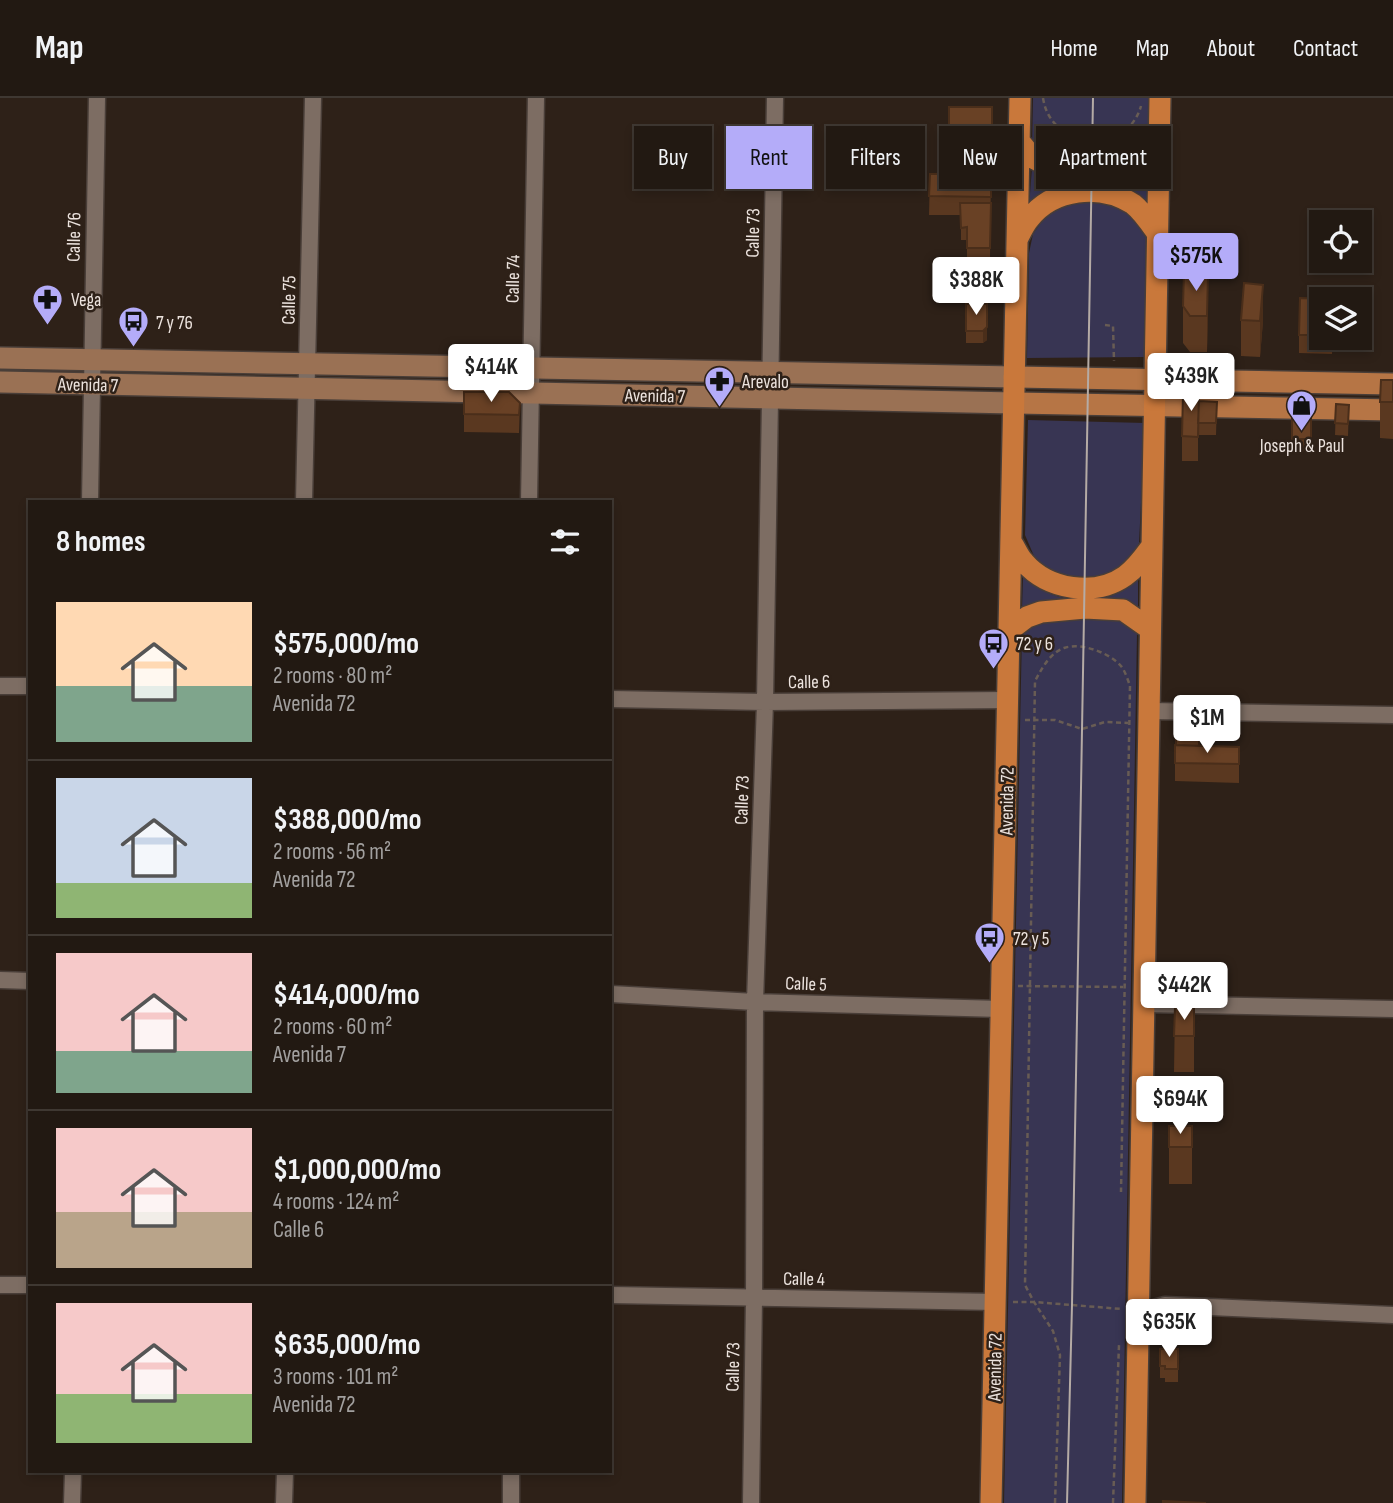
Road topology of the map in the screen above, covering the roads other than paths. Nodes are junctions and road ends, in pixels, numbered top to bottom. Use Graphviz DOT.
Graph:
graph roads {
  1 [pos="97,98"];
  2 [pos="313,98"];
  3 [pos="536,98"];
  4 [pos="775,98"];
  5 [pos="1020,98"];
  6 [pos="1151,99"];
  7 [pos="1019,126"];
  8 [pos="1156,126"];
  9 [pos="1022,145"];
  10 [pos="1036,160"];
  11 [pos="1018,189"];
  12 [pos="1158,189"];
  13 [pos="1157,233"];
  14 [pos="1017,238"];
  15 [pos="0,358"];
  16 [pos="92,360"];
  17 [pos="308,363"];
  18 [pos="531,368"];
  19 [pos="771,372"];
  20 [pos="1014,377"];
  21 [pos="1155,380"];
  22 [pos="0,382"];
  23 [pos="92,384"];
  24 [pos="1393,384"];
  25 [pos="307,389"];
  26 [pos="531,393"];
  27 [pos="770,397"];
  28 [pos="1014,403"];
  29 [pos="1154,406"];
  30 [pos="1393,410"];
  31 [pos="90,500"];
  32 [pos="304,500"];
  33 [pos="529,500"];
  34 [pos="1012,543"];
  35 [pos="1151,547"];
  36 [pos="1150,629"];
  37 [pos="1010,630"];
  38 [pos="0,686"];
  39 [pos="28,687"];
  40 [pos="612,699"];
  41 [pos="765,702"];
  42 [pos="1008,710"];
  43 [pos="1149,711"];
  44 [pos="1393,715"];
  45 [pos="0,980"];
  46 [pos="28,981"];
  47 [pos="1137,992"];
  48 [pos="612,994"];
  49 [pos="755,1002"];
  50 [pos="1000,1009"];
  51 [pos="1393,1009"];
  52 [pos="0,1285"];
  53 [pos="28,1286"];
  54 [pos="612,1295"];
  55 [pos="754,1298"];
  56 [pos="996,1302"];
  57 [pos="1139,1312"];
  58 [pos="1393,1315"];
  59 [pos="72,1473"];
  60 [pos="285,1473"];
  61 [pos="511,1473"];
  62 [pos="72,1503"];
  63 [pos="284,1503"];
  64 [pos="511,1503"];
  65 [pos="751,1503"];
  66 [pos="992,1503"];
  67 [pos="1135,1503"];
  1 -- 16 [label="street, Calle 76"];
  2 -- 17 [label="street, Calle 75"];
  3 -- 18 [label="street, Calle 74"];
  4 -- 19 [label="street, Calle 73"];
  5 -- 7 [label="highway, Avenida 72"];
  6 -- 8 [label="highway"];
  9 -- 10 [label="highway"];
  11 -- 14 [label="highway, Avenida 72"];
  12 -- 13 [label="highway"];
  13 -- 14 [label="highway"];
  13 -- 21 [label="highway"];
  14 -- 20 [label="highway, Avenida 72"];
  15 -- 16 [label="main road, Avenida 7"];
  16 -- 17 [label="main road, Avenida 7"];
  16 -- 23 [label="street, Calle 76"];
  17 -- 18 [label="main road, Avenida 7"];
  17 -- 25 [label="street, Calle 75"];
  18 -- 19 [label="main road, Avenida 7"];
  18 -- 26 [label="street, Calle 74"];
  19 -- 20 [label="main road, Avenida 7"];
  19 -- 27 [label="street, Calle 73"];
  20 -- 21 [label="main road, Avenida 7"];
  20 -- 28 [label="highway, Avenida 72"];
  21 -- 24 [label="main road, Avenida 7"];
  21 -- 29 [label="highway"];
  22 -- 23 [label="main road, Avenida 7"];
  23 -- 25 [label="main road, Avenida 7"];
  23 -- 31 [label="street, Calle 76"];
  25 -- 26 [label="main road, Avenida 7"];
  25 -- 32 [label="street, Calle 75"];
  26 -- 27 [label="main road, Avenida 7"];
  26 -- 33 [label="street, Calle 74"];
  27 -- 28 [label="main road, Avenida 7"];
  27 -- 41 [label="street, Calle 73"];
  28 -- 29 [label="main road, Avenida 7"];
  28 -- 34 [label="highway, Avenida 72"];
  29 -- 30 [label="main road, Avenida 7"];
  29 -- 35 [label="highway"];
  34 -- 35 [label="highway"];
  34 -- 37 [label="highway, Avenida 72"];
  35 -- 36 [label="highway"];
  36 -- 37 [label="highway"];
  36 -- 43 [label="highway"];
  37 -- 42 [label="highway, Avenida 72"];
  38 -- 39 [label="street"];
  40 -- 41 [label="street, Calle 6"];
  41 -- 42 [label="street, Calle 6"];
  41 -- 49 [label="street, Calle 73"];
  42 -- 50 [label="highway, Avenida 72"];
  43 -- 44 [label="street"];
  43 -- 47 [label="highway"];
  45 -- 46 [label="street"];
  47 -- 51 [label="street"];
  47 -- 57 [label="highway"];
  48 -- 49 [label="street, Calle 5"];
  49 -- 50 [label="street, Calle 5"];
  49 -- 55 [label="street, Calle 73"];
  50 -- 56 [label="highway, Avenida 72"];
  52 -- 53 [label="street"];
  54 -- 55 [label="street, Calle 4"];
  55 -- 56 [label="street, Calle 4"];
  55 -- 65 [label="street, Calle 73"];
  56 -- 66 [label="highway, Avenida 72"];
  57 -- 58 [label="street"];
  57 -- 67 [label="highway"];
  59 -- 62 [label="street"];
  60 -- 63 [label="street"];
  61 -- 64 [label="street"];
}
